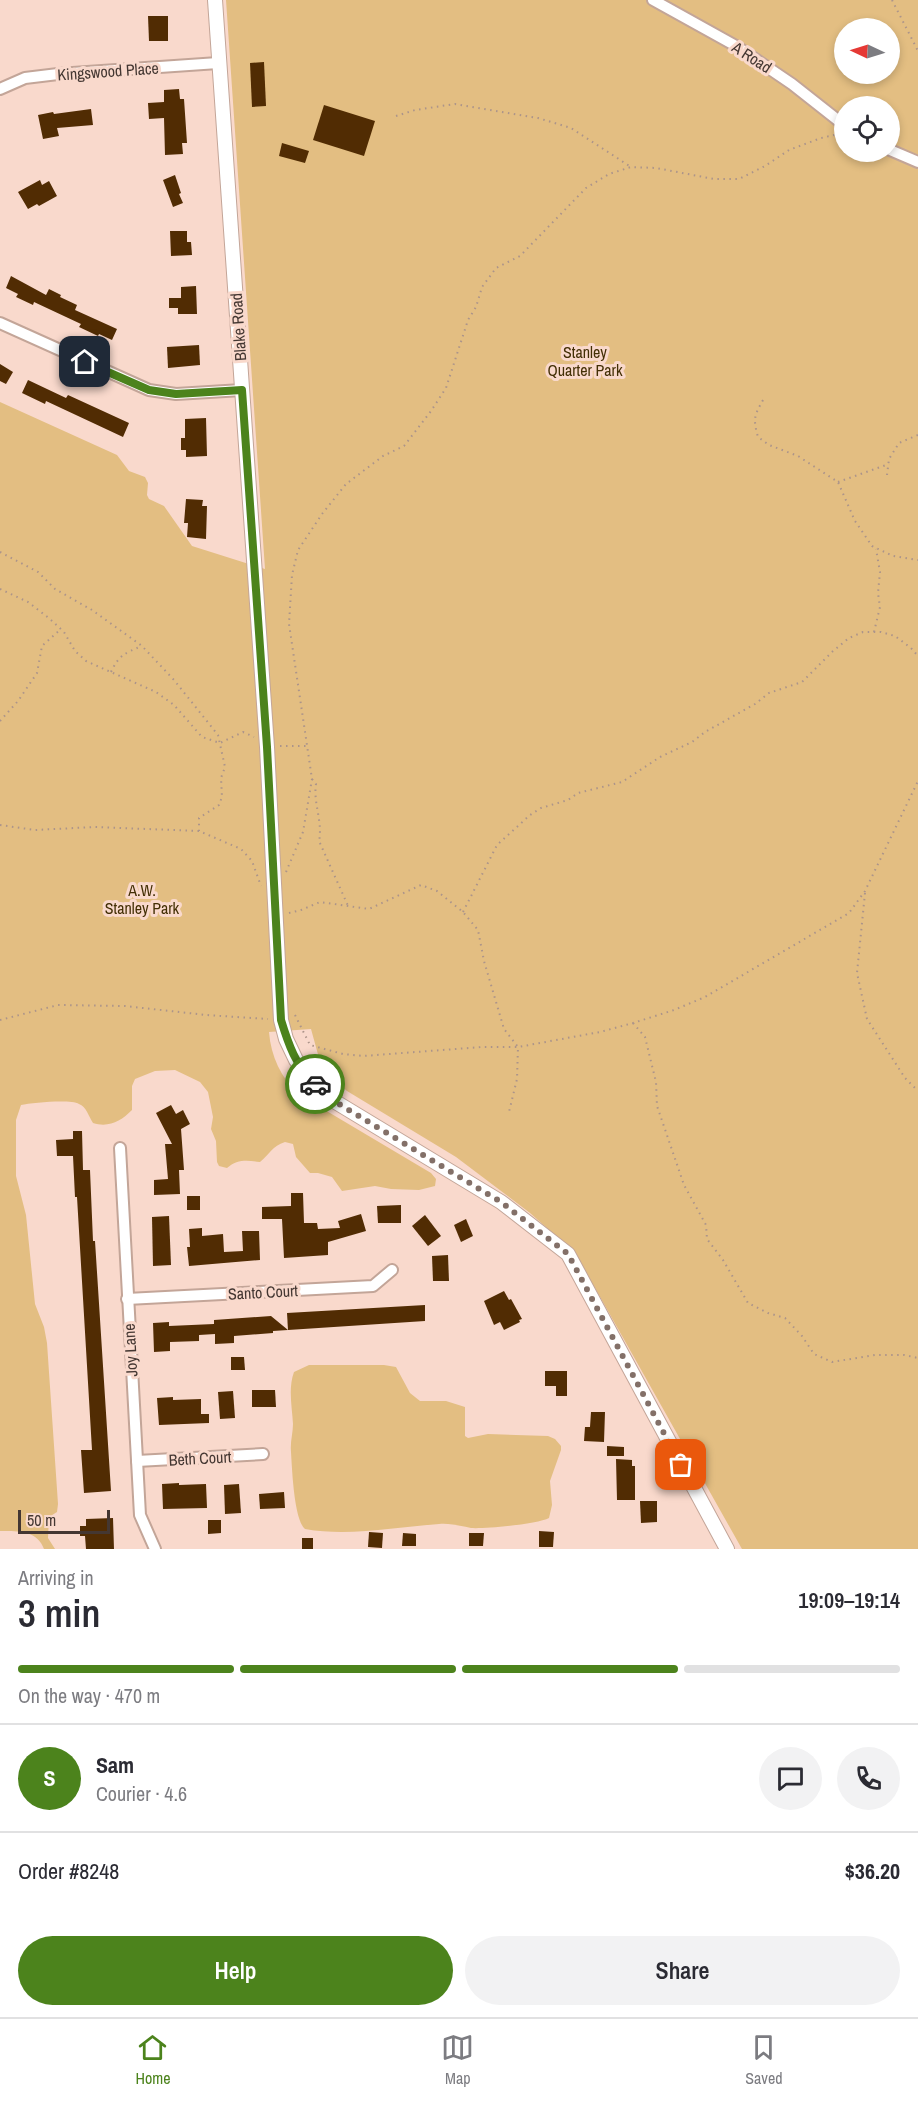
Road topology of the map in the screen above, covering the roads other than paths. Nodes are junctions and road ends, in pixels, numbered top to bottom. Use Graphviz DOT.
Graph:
graph roads {
  1 [pos="214,0"];
  2 [pos="653,0"];
  3 [pos="218,63"];
  4 [pos="0,89"];
  5 [pos="834,118"];
  6 [pos="900,154"];
  7 [pos="918,162"];
  8 [pos="0,323"];
  9 [pos="242,390"];
  10 [pos="120,1148"];
  11 [pos="393,1270"];
  12 [pos="127,1299"];
  13 [pos="263,1454"];
  14 [pos="137,1461"];
  15 [pos="154,1549"];
  16 [pos="727,1549"];
  1 -- 3 [label="street, Blake Road"];
  2 -- 5 [label="street, A Road"];
  3 -- 4 [label="street, Kingswood Place"];
  3 -- 9 [label="street, Blake Road"];
  6 -- 7 [label="street"];
  8 -- 9 [label="street"];
  9 -- 16 [label="street, Blake Road"];
  10 -- 12 [label="street, Joy Lane"];
  11 -- 12 [label="street, Santo Court"];
  12 -- 14 [label="street, Joy Lane"];
  13 -- 14 [label="street, Beth Court"];
  14 -- 15 [label="street, Joy Lane"];
}
